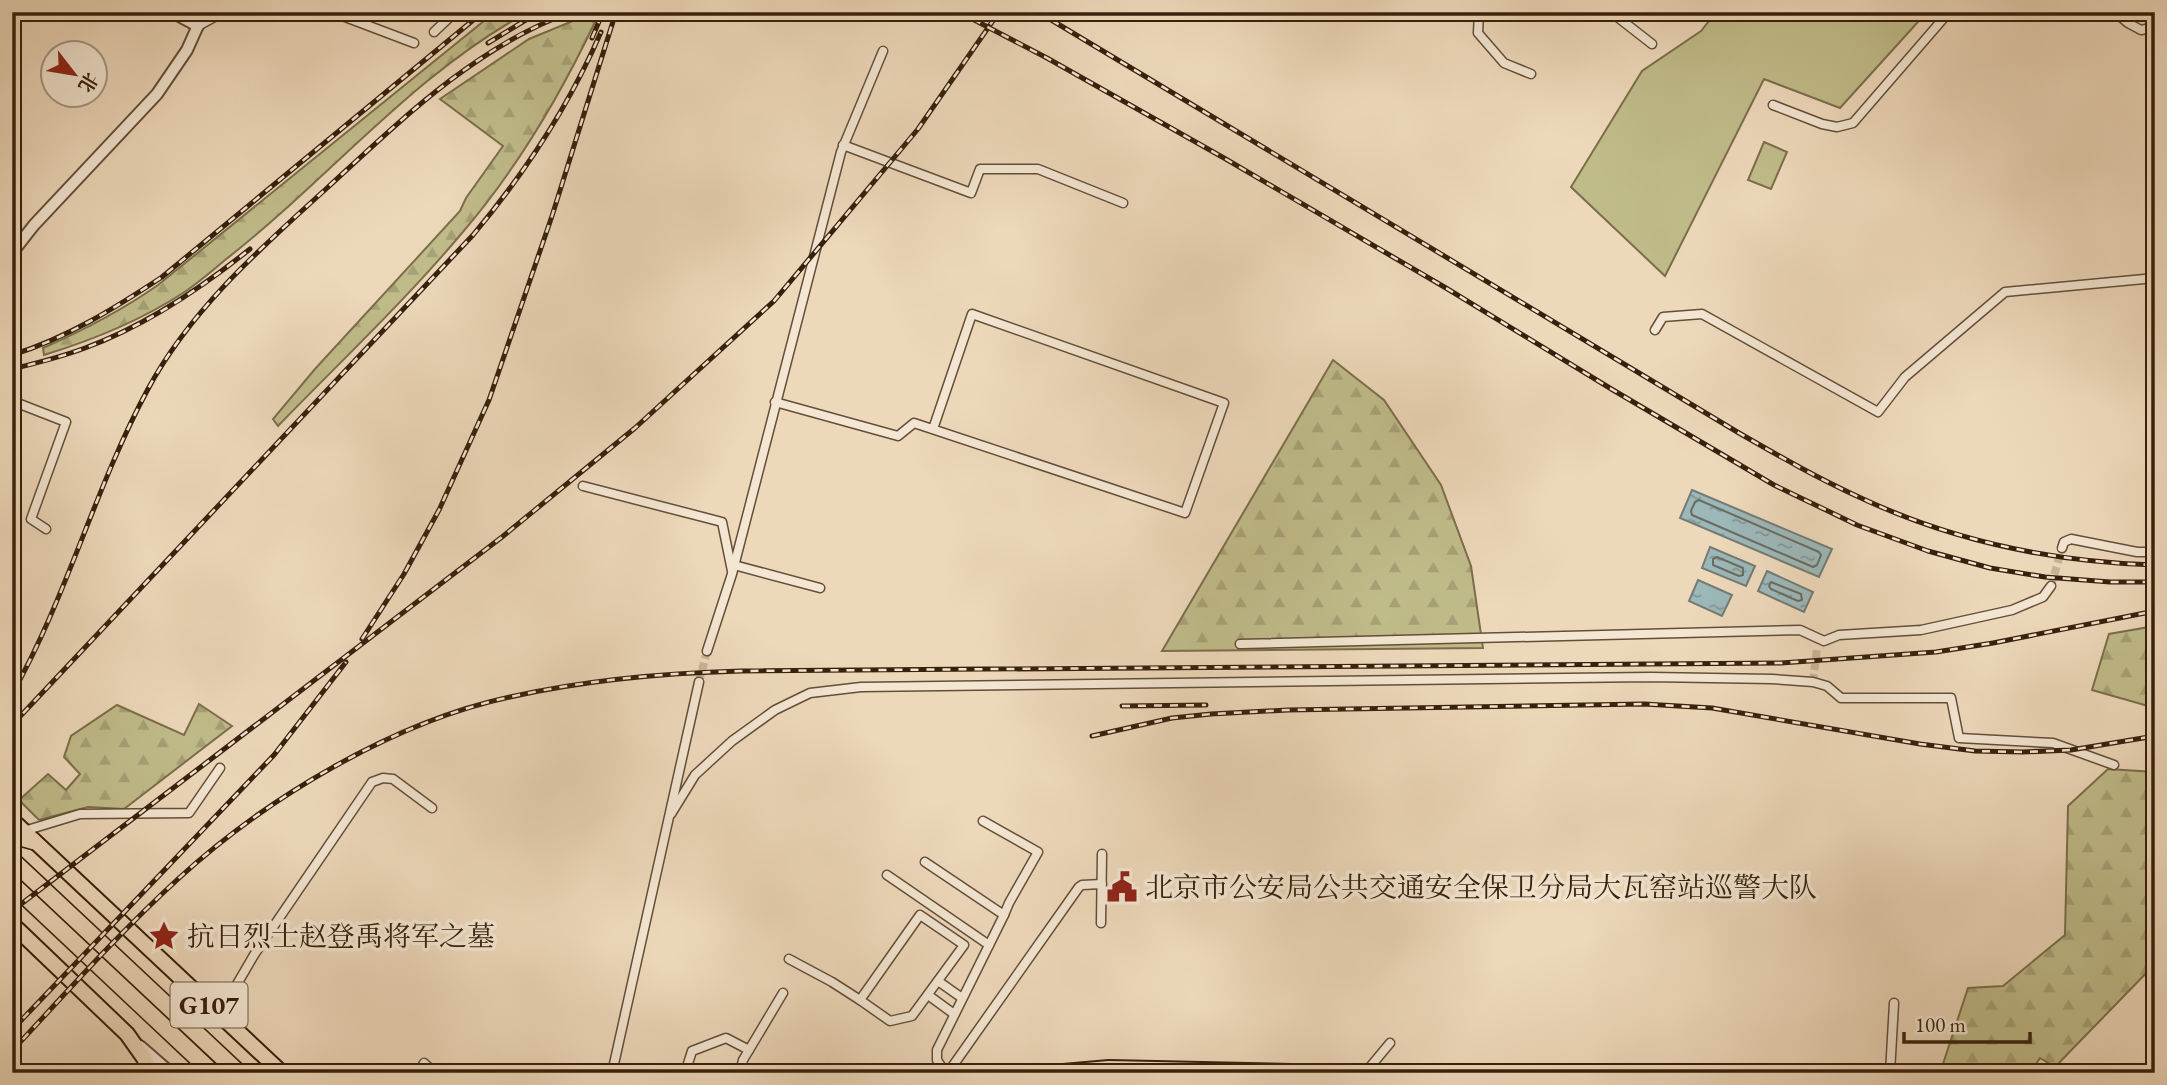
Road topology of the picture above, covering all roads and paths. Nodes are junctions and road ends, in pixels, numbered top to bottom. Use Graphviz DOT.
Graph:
graph roads {
  1 [pos="172,12"];
  2 [pos="204,12"];
  3 [pos="270,12"];
  4 [pos="332,12"];
  5 [pos="455,12"];
  6 [pos="1479,12"];
  7 [pos="1611,12"];
  8 [pos="1949,12"];
  9 [pos="2115,12"];
  10 [pos="198,26"];
  11 [pos="2155,27"];
  12 [pos="434,32"];
  13 [pos="414,43"];
  14 [pos="1653,44"];
  15 [pos="883,51"];
  16 [pos="1531,74"];
  17 [pos="1773,104"];
  18 [pos="843,145"];
  19 [pos="1123,203"];
  20 [pos="12,253"];
  21 [pos="2155,278"];
  22 [pos="1655,330"];
  23 [pos="12,401"];
  24 [pos="775,402"];
  25 [pos="933,429"];
  26 [pos="583,486"];
  27 [pos="46,529"];
  28 [pos="2062,548"];
  29 [pos="2155,552"];
  30 [pos="733,569"];
  31 [pos="2050,586"];
  32 [pos="820,588"];
  33 [pos="1824,641"];
  34 [pos="1240,644"];
  35 [pos="1817,648"];
  36 [pos="707,651"];
  37 [pos="699,682"];
  38 [pos="2114,765"];
  39 [pos="219,768"];
  40 [pos="432,808"];
  41 [pos="671,814"];
  42 [pos="12,820"];
  43 [pos="983,821"];
  44 [pos="23,836"];
  45 [pos="1102,854"];
  46 [pos="12,860"];
  47 [pos="925,862"];
  48 [pos="887,875"];
  49 [pos="12,884"];
  50 [pos="1102,884"];
  51 [pos="1004,915"];
  52 [pos="1101,923"];
  53 [pos="12,924"];
  54 [pos="989,945"];
  55 [pos="789,959"];
  56 [pos="938,981"];
  57 [pos="783,993"];
  58 [pos="928,995"];
  59 [pos="962,998"];
  60 [pos="860,1000"];
  61 [pos="1894,1003"];
  62 [pos="954,1014"];
  63 [pos="219,1015"];
  64 [pos="127,1034"];
  65 [pos="1390,1043"];
  66 [pos="749,1050"];
  67 [pos="952,1067"];
  68 [pos="943,1069"];
  69 [pos="151,1073"];
  70 [pos="171,1073"];
  71 [pos="213,1073"];
  72 [pos="239,1073"];
  73 [pos="282,1073"];
  74 [pos="418,1073"];
  75 [pos="435,1073"];
  76 [pos="612,1073"];
  77 [pos="685,1073"];
  78 [pos="740,1073"];
  79 [pos="1040,1073"];
  80 [pos="1365,1073"];
  81 [pos="1378,1073"];
  82 [pos="1890,1073"];
  1 -- 10 [label="street"];
  2 -- 10 [label="street"];
  3 -- 10 [label="street"];
  4 -- 13 [label="street"];
  5 -- 12 [label="street"];
  6 -- 16 [label="street"];
  7 -- 14 [label="street"];
  8 -- 17 [label="street"];
  9 -- 11 [label="street"];
  10 -- 20 [label="street"];
  15 -- 18 [label="street"];
  18 -- 19 [label="street"];
  18 -- 24 [label="street"];
  21 -- 22 [label="street"];
  23 -- 27 [label="street"];
  24 -- 25 [label="street"];
  24 -- 30 [label="street"];
  25 -- 25 [label="street"];
  26 -- 30 [label="street"];
  28 -- 29 [label="street"];
  30 -- 32 [label="street"];
  30 -- 36 [label="street"];
  31 -- 33 [label="street"];
  33 -- 34 [label="street"];
  33 -- 35 [label="street"];
  37 -- 41 [label="street"];
  38 -- 41 [label="street"];
  39 -- 44 [label="street"];
  40 -- 63 [label="street"];
  41 -- 76 [label="street"];
  42 -- 44 [label="highway, G107"];
  43 -- 51 [label="street"];
  44 -- 63 [label="highway, G107"];
  45 -- 50 [label="street"];
  46 -- 72 [label="highway"];
  47 -- 51 [label="street"];
  48 -- 54 [label="street"];
  49 -- 71 [label="highway"];
  50 -- 52 [label="street"];
  50 -- 67 [label="street"];
  51 -- 54 [label="street"];
  53 -- 64 [label="highway, G107"];
  54 -- 59 [label="street"];
  55 -- 60 [label="street"];
  56 -- 58 [label="street"];
  56 -- 59 [label="street"];
  56 -- 60 [label="street"];
  57 -- 66 [label="street"];
  58 -- 60 [label="street"];
  58 -- 62 [label="street"];
  59 -- 62 [label="street"];
  61 -- 82 [label="street"];
  62 -- 68 [label="street"];
  63 -- 73 [label="highway, G107"];
  64 -- 69 [label="highway, G107"];
  64 -- 70 [label="street"];
  65 -- 80 [label="street"];
  66 -- 77 [label="street"];
  66 -- 78 [label="street"];
  74 -- 75 [label="street"];
  79 -- 80 [label="main road"];
  80 -- 81 [label="main road"];
}
